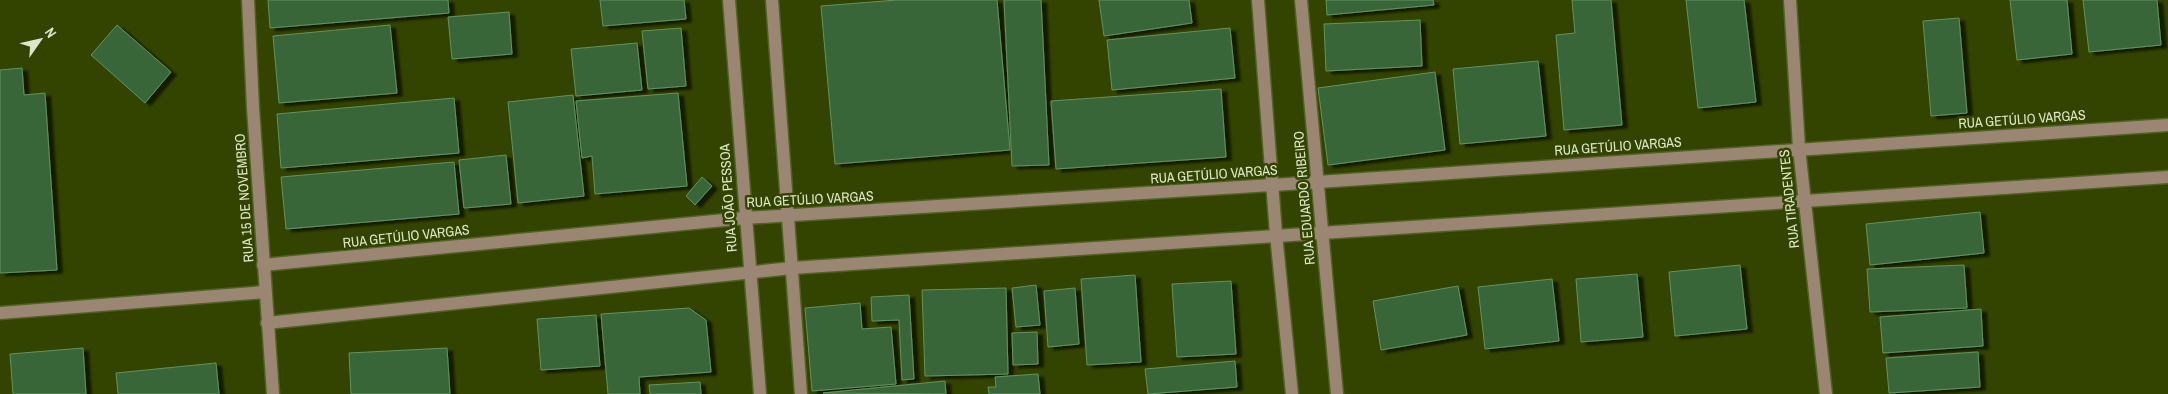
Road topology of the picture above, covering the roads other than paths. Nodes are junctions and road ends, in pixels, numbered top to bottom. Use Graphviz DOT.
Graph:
graph roads {
  1 [pos="248,0"];
  2 [pos="729,0"];
  3 [pos="772,0"];
  4 [pos="1258,0"];
  5 [pos="1301,0"];
  6 [pos="1790,0"];
  7 [pos="2168,125"];
  8 [pos="1799,148"];
  9 [pos="2168,177"];
  10 [pos="1318,182"];
  11 [pos="1273,185"];
  12 [pos="1804,202"];
  13 [pos="788,216"];
  14 [pos="744,218"];
  15 [pos="1322,232"];
  16 [pos="1276,234"];
  17 [pos="263,265"];
  18 [pos="792,268"];
  19 [pos="749,272"];
  20 [pos="265,292"];
  21 [pos="0,313"];
  22 [pos="267,323"];
  23 [pos="273,394"];
  24 [pos="760,394"];
  25 [pos="801,394"];
  26 [pos="1292,394"];
  27 [pos="1337,394"];
  28 [pos="1826,394"];
  1 -- 17 [label="street, RUA 15 DE NOVEMBRO"];
  2 -- 14 [label="street, RUA JOÃO PESSOA"];
  3 -- 13 [label="street"];
  4 -- 11 [label="street"];
  5 -- 10 [label="street, RUA EDUARDO RIBEIRO"];
  6 -- 8 [label="street, RUA TIRADENTES"];
  7 -- 8 [label="street, RUA GETÚLIO VARGAS"];
  8 -- 10 [label="street, RUA GETÚLIO VARGAS"];
  8 -- 12 [label="street, RUA TIRADENTES"];
  9 -- 12 [label="street"];
  10 -- 11 [label="street, RUA GETÚLIO VARGAS"];
  10 -- 15 [label="street, RUA EDUARDO RIBEIRO"];
  11 -- 13 [label="street, RUA GETÚLIO VARGAS"];
  11 -- 16 [label="street"];
  12 -- 15 [label="street"];
  12 -- 28 [label="street, RUA TIRADENTES"];
  13 -- 14 [label="street, RUA GETÚLIO VARGAS"];
  13 -- 18 [label="street"];
  14 -- 17 [label="street, RUA GETÚLIO VARGAS"];
  14 -- 19 [label="street, RUA JOÃO PESSOA"];
  15 -- 16 [label="street"];
  15 -- 27 [label="street, RUA EDUARDO RIBEIRO"];
  16 -- 18 [label="street"];
  16 -- 26 [label="street"];
  17 -- 20 [label="street, RUA 15 DE NOVEMBRO"];
  18 -- 19 [label="street"];
  18 -- 25 [label="street"];
  19 -- 22 [label="street"];
  19 -- 24 [label="street, RUA JOÃO PESSOA"];
  20 -- 21 [label="street"];
  20 -- 22 [label="street, RUA 15 DE NOVEMBRO"];
  22 -- 23 [label="street, RUA 15 DE NOVEMBRO"];
}
